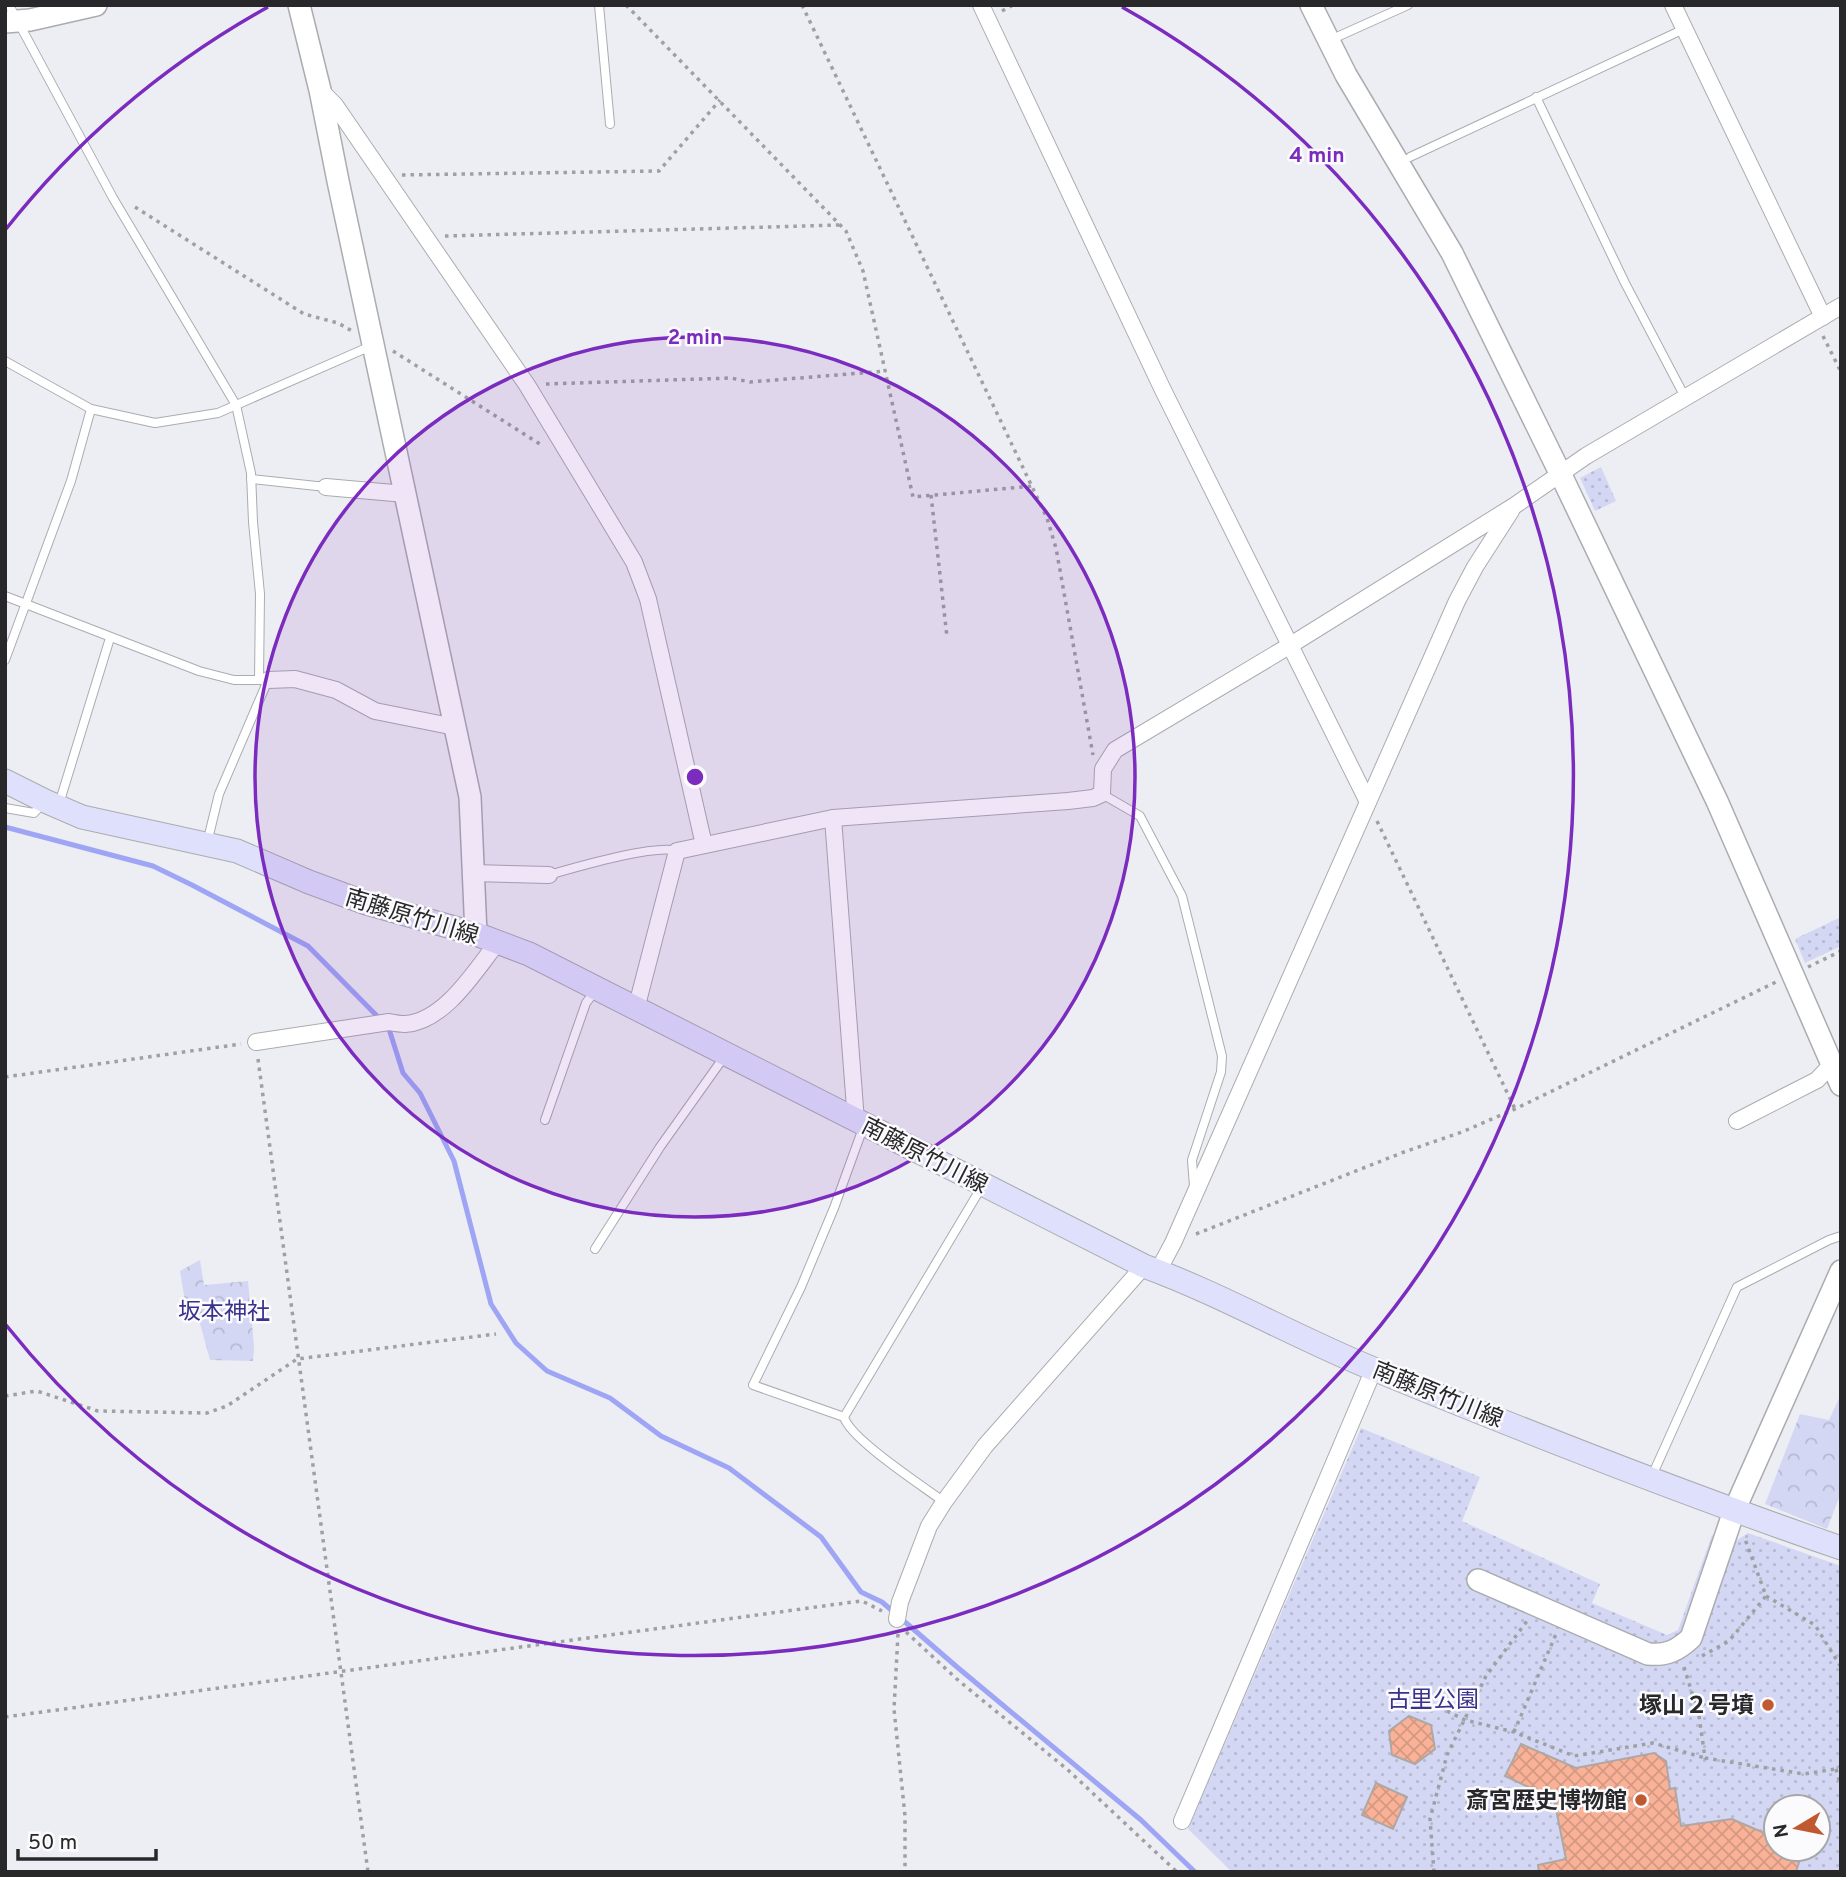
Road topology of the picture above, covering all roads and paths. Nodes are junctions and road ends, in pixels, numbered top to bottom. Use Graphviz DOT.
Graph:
graph roads {
  1 [pos="96,5"];
  2 [pos="299,5"];
  3 [pos="599,5"];
  4 [pos="626,5"];
  5 [pos="802,5"];
  6 [pos="981,5"];
  7 [pos="1311,5"];
  8 [pos="1408,5"];
  9 [pos="1673,5"];
  10 [pos="10,16"];
  11 [pos="1684,29"];
  12 [pos="1339,36"];
  13 [pos="320,90"];
  14 [pos="1536,97"];
  15 [pos="720,100"];
  16 [pos="610,124"];
  17 [pos="1410,158"];
  18 [pos="383,175"];
  19 [pos="108,189"];
  20 [pos="840,225"];
  21 [pos="425,236"];
  22 [pos="1841,306"];
  23 [pos="1820,319"];
  24 [pos="373,345"];
  25 [pos="5,361"];
  26 [pos="886,371"];
  27 [pos="1841,372"];
  28 [pos="527,385"];
  29 [pos="1686,399"];
  30 [pos="236,405"];
  31 [pos="91,409"];
  32 [pos="543,446"];
  33 [pos="1562,475"];
  34 [pos="251,478"];
  35 [pos="1033,486"];
  36 [pos="326,487"];
  37 [pos="405,494"];
  38 [pos="931,495"];
  39 [pos="1514,506"];
  40 [pos="5,596"];
  41 [pos="24,603"];
  42 [pos="947,637"];
  43 [pos="110,638"];
  44 [pos="1289,646"];
  45 [pos="5,660"];
  46 [pos="264,680"];
  47 [pos="455,727"];
  48 [pos="1103,769"];
  49 [pos="5,781"];
  50 [pos="1102,794"];
  51 [pos="1368,802"];
  52 [pos="51,804"];
  53 [pos="5,808"];
  54 [pos="833,818"];
  55 [pos="206,845"];
  56 [pos="704,845"];
  57 [pos="677,851"];
  58 [pos="473,873"];
  59 [pos="549,875"];
  60 [pos="475,934"];
  61 [pos="497,943"];
  62 [pos="1841,951"];
  63 [pos="1791,975"];
  64 [pos="597,988"];
  65 [pos="636,1009"];
  66 [pos="256,1042"];
  67 [pos="726,1054"];
  68 [pos="1832,1064"];
  69 [pos="5,1077"];
  70 [pos="1841,1085"];
  71 [pos="1515,1109"];
  72 [pos="545,1120"];
  73 [pos="1737,1121"];
  74 [pos="860,1123"];
  75 [pos="983,1185"];
  76 [pos="1195,1192"];
  77 [pos="1841,1236"];
  78 [pos="1173,1243"];
  79 [pos="595,1249"];
  80 [pos="1151,1269"];
  81 [pos="1841,1271"];
  82 [pos="496,1334"];
  83 [pos="297,1359"];
  84 [pos="1374,1369"];
  85 [pos="5,1396"];
  86 [pos="844,1417"];
  87 [pos="1651,1478"];
  88 [pos="944,1502"];
  89 [pos="1734,1511"];
  90 [pos="1841,1548"];
  91 [pos="1478,1580"];
  92 [pos="1766,1597"];
  93 [pos="897,1614"];
  94 [pos="1528,1619"];
  95 [pos="1558,1632"];
  96 [pos="1671,1652"];
  97 [pos="1695,1660"];
  98 [pos="1841,1667"];
  99 [pos="341,1672"];
  100 [pos="1447,1711"];
  101 [pos="5,1717"];
  102 [pos="1465,1720"];
  103 [pos="1514,1732"];
  104 [pos="1705,1758"];
  105 [pos="1838,1768"];
  106 [pos="1841,1787"];
  107 [pos="1182,1821"];
  108 [pos="368,1872"];
  109 [pos="905,1872"];
  110 [pos="1177,1872"];
  111 [pos="1434,1872"];
  1 -- 10 [label="street"];
  2 -- 13 [label="street"];
  3 -- 16 [label="lane"];
  4 -- 15 [label="path"];
  5 -- 35 [label="path"];
  6 -- 44 [label="street"];
  7 -- 33 [label="street"];
  8 -- 12 [label="lane"];
  9 -- 11 [label="street"];
  10 -- 19 [label="lane"];
  11 -- 14 [label="lane"];
  11 -- 23 [label="street"];
  13 -- 18 [label="street"];
  13 -- 24 [label="street"];
  14 -- 17 [label="lane"];
  14 -- 29 [label="lane"];
  15 -- 18 [label="path"];
  15 -- 20 [label="path"];
  18 -- 21 [label="street"];
  19 -- 24 [label="path"];
  19 -- 30 [label="lane"];
  20 -- 21 [label="path"];
  20 -- 26 [label="path"];
  21 -- 28 [label="street"];
  22 -- 23 [label="street"];
  23 -- 27 [label="path"];
  23 -- 29 [label="street"];
  24 -- 30 [label="lane"];
  24 -- 32 [label="path"];
  24 -- 37 [label="street"];
  25 -- 31 [label="lane"];
  26 -- 28 [label="path"];
  26 -- 38 [label="path"];
  28 -- 56 [label="street"];
  29 -- 33 [label="street"];
  30 -- 31 [label="lane"];
  30 -- 34 [label="lane"];
  31 -- 41 [label="lane"];
  33 -- 39 [label="street"];
  33 -- 63 [label="street"];
  34 -- 36 [label="lane"];
  34 -- 46 [label="lane"];
  35 -- 38 [label="path"];
  35 -- 48 [label="path"];
  36 -- 37 [label="street"];
  37 -- 47 [label="street"];
  38 -- 42 [label="path"];
  39 -- 44 [label="street"];
  39 -- 51 [label="street"];
  40 -- 41 [label="lane"];
  41 -- 43 [label="lane"];
  41 -- 45 [label="lane"];
  43 -- 46 [label="lane"];
  43 -- 52 [label="lane"];
  44 -- 48 [label="street"];
  44 -- 51 [label="street"];
  46 -- 47 [label="street"];
  46 -- 55 [label="lane"];
  47 -- 58 [label="street"];
  48 -- 50 [label="street"];
  49 -- 52 [label="main road, 南藤原竹川線"];
  50 -- 54 [label="street"];
  50 -- 76 [label="lane"];
  51 -- 71 [label="path"];
  51 -- 76 [label="street"];
  52 -- 53 [label="lane"];
  52 -- 55 [label="main road, 南藤原竹川線"];
  54 -- 56 [label="street"];
  54 -- 74 [label="street"];
  55 -- 60 [label="main road, 南藤原竹川線"];
  56 -- 57 [label="street"];
  57 -- 59 [label="lane"];
  57 -- 65 [label="street"];
  58 -- 59 [label="street"];
  58 -- 60 [label="street"];
  60 -- 61 [label="main road, 南藤原竹川線"];
  61 -- 64 [label="main road, 南藤原竹川線"];
  61 -- 66 [label="street"];
  62 -- 63 [label="path"];
  63 -- 68 [label="street"];
  63 -- 71 [label="path"];
  64 -- 65 [label="main road, 南藤原竹川線"];
  64 -- 72 [label="lane"];
  65 -- 67 [label="main road, 南藤原竹川線"];
  66 -- 69 [label="path"];
  66 -- 83 [label="path"];
  67 -- 74 [label="main road, 南藤原竹川線"];
  67 -- 79 [label="lane"];
  68 -- 70 [label="street"];
  68 -- 73 [label="street"];
  71 -- 78 [label="path"];
  74 -- 75 [label="main road, 南藤原竹川線"];
  74 -- 86 [label="lane"];
  75 -- 80 [label="main road, 南藤原竹川線"];
  75 -- 86 [label="lane"];
  76 -- 78 [label="street"];
  77 -- 87 [label="lane"];
  78 -- 80 [label="street"];
  80 -- 84 [label="main road, 南藤原竹川線"];
  80 -- 88 [label="street"];
  81 -- 89 [label="street"];
  82 -- 83 [label="path"];
  83 -- 85 [label="path"];
  83 -- 99 [label="path"];
  84 -- 87 [label="main road, 南藤原竹川線"];
  84 -- 107 [label="street"];
  86 -- 88 [label="lane"];
  87 -- 89 [label="main road, 南藤原竹川線"];
  88 -- 93 [label="street"];
  89 -- 90 [label="main road, 南藤原竹川線"];
  89 -- 92 [label="path"];
  89 -- 96 [label="street"];
  91 -- 96 [label="street"];
  92 -- 97 [label="path"];
  92 -- 98 [label="path"];
  93 -- 99 [label="path"];
  94 -- 102 [label="path"];
  95 -- 103 [label="path"];
  96 -- 104 [label="path"];
  99 -- 101 [label="path"];
  99 -- 108 [label="path"];
  100 -- 102 [label="path"];
  102 -- 103 [label="path"];
  102 -- 111 [label="path"];
  103 -- 104 [label="path"];
  104 -- 105 [label="path"];
  105 -- 106 [label="path"];
  109 -- 110 [label="path"];
}
